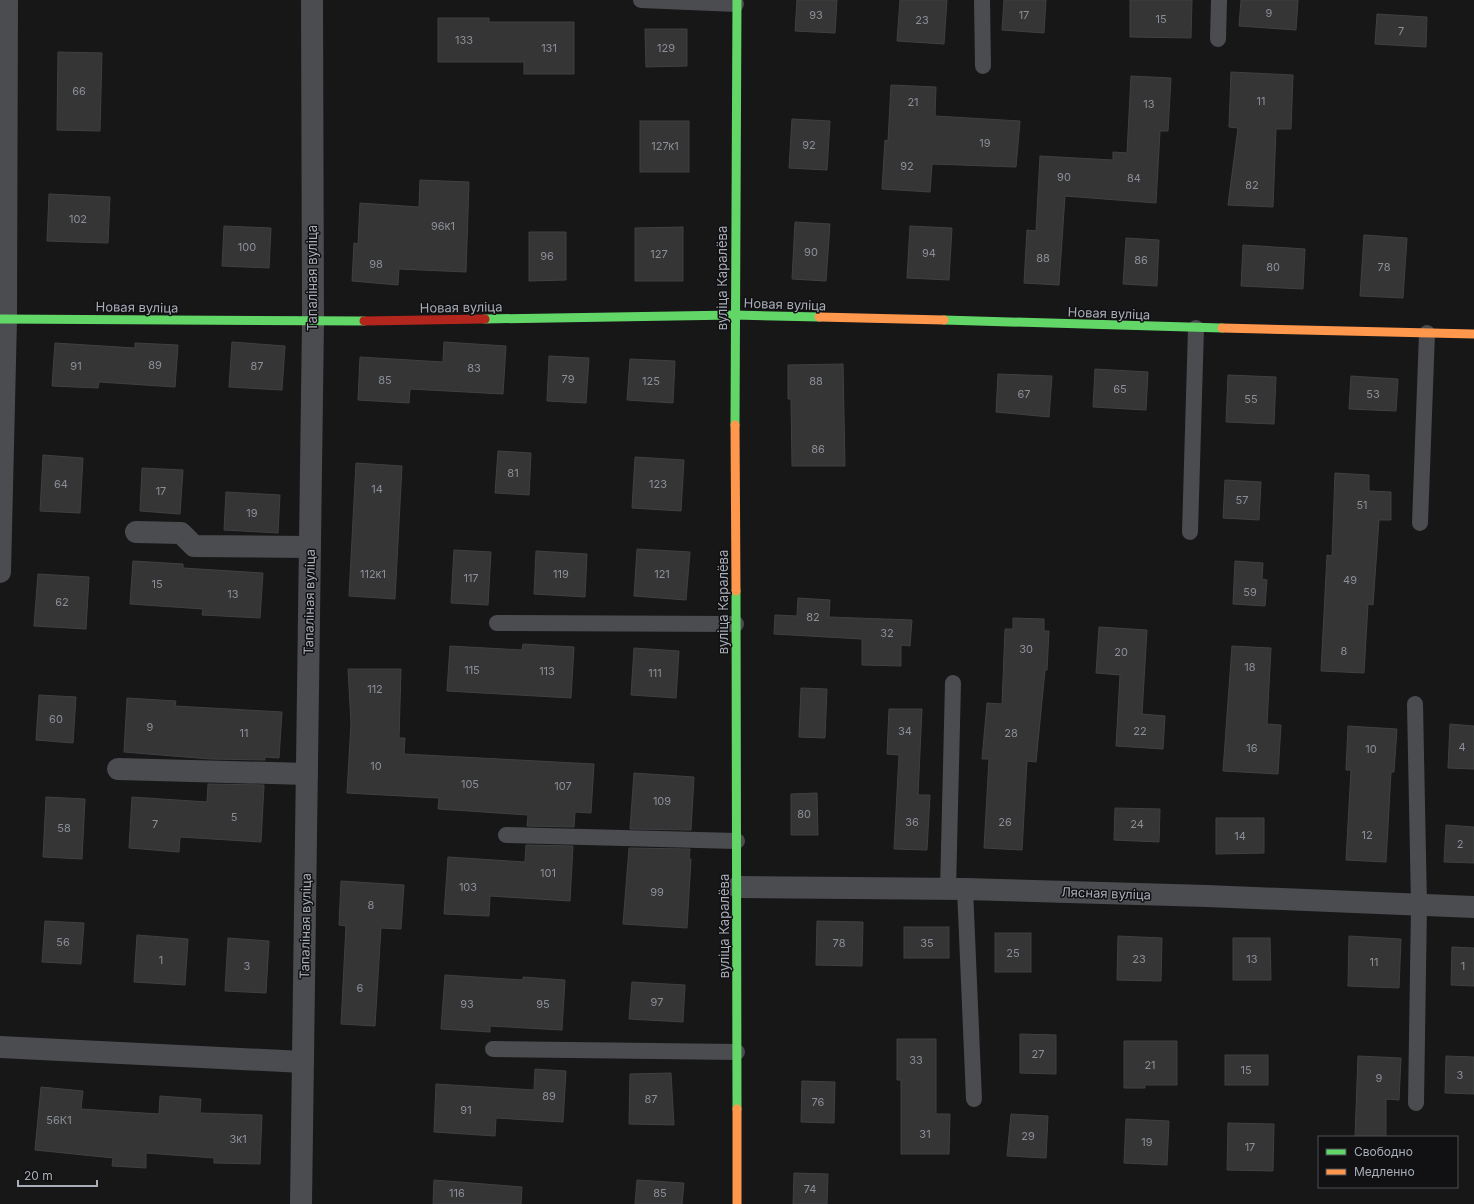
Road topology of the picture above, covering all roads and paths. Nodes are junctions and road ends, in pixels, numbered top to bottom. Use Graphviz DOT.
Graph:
graph roads {
  1 [pos="7,0"];
  2 [pos="312,0"];
  3 [pos="641,0"];
  4 [pos="982,0"];
  5 [pos="1219,0"];
  6 [pos="737,2"];
  7 [pos="1218,39"];
  8 [pos="983,66"];
  9 [pos="734,315"];
  10 [pos="3,319"];
  11 [pos="313,322"];
  12 [pos="1196,328"];
  13 [pos="1427,333"];
  14 [pos="1474,334"];
  15 [pos="1420,523"];
  16 [pos="136,532"];
  17 [pos="1190,532"];
  18 [pos="310,547"];
  19 [pos="0,572"];
  20 [pos="497,623"];
  21 [pos="736,624"];
  22 [pos="953,683"];
  23 [pos="1415,704"];
  24 [pos="118,769"];
  25 [pos="307,774"];
  26 [pos="506,834"];
  27 [pos="737,841"];
  28 [pos="738,887"];
  29 [pos="956,890"];
  30 [pos="1419,905"];
  31 [pos="1474,907"];
  32 [pos="0,1047"];
  33 [pos="493,1049"];
  34 [pos="737,1052"];
  35 [pos="304,1062"];
  36 [pos="974,1099"];
  37 [pos="1416,1103"];
  38 [pos="301,1204"];
  39 [pos="737,1204"];
  1 -- 10 [label="street"];
  2 -- 11 [label="street, Тапаліная вуліца"];
  3 -- 6 [label="lane"];
  4 -- 8 [label="lane"];
  5 -- 7 [label="lane"];
  6 -- 9 [label="street, вуліца Каралёва"];
  9 -- 11 [label="street, Новая вуліца"];
  9 -- 12 [label="street, Новая вуліца"];
  9 -- 21 [label="street, вуліца Каралёва"];
  10 -- 11 [label="street, Новая вуліца"];
  10 -- 19 [label="street"];
  11 -- 18 [label="street, Тапаліная вуліца"];
  12 -- 13 [label="street, Новая вуліца"];
  12 -- 17 [label="lane"];
  13 -- 14 [label="street, Новая вуліца"];
  13 -- 15 [label="lane"];
  16 -- 18 [label="street"];
  18 -- 25 [label="street, Тапаліная вуліца"];
  20 -- 21 [label="lane"];
  21 -- 27 [label="street, вуліца Каралёва"];
  22 -- 29 [label="lane"];
  23 -- 30 [label="lane"];
  24 -- 25 [label="street"];
  25 -- 35 [label="street, Тапаліная вуліца"];
  26 -- 27 [label="lane"];
  27 -- 28 [label="street, вуліца Каралёва"];
  28 -- 29 [label="street, Лясная вуліца"];
  28 -- 34 [label="street, вуліца Каралёва"];
  29 -- 30 [label="street, Лясная вуліца"];
  29 -- 36 [label="lane"];
  30 -- 31 [label="street, Лясная вуліца"];
  30 -- 37 [label="lane"];
  32 -- 35 [label="street"];
  33 -- 34 [label="lane"];
  34 -- 39 [label="street, вуліца Каралёва"];
  35 -- 38 [label="street, Тапаліная вуліца"];
}
